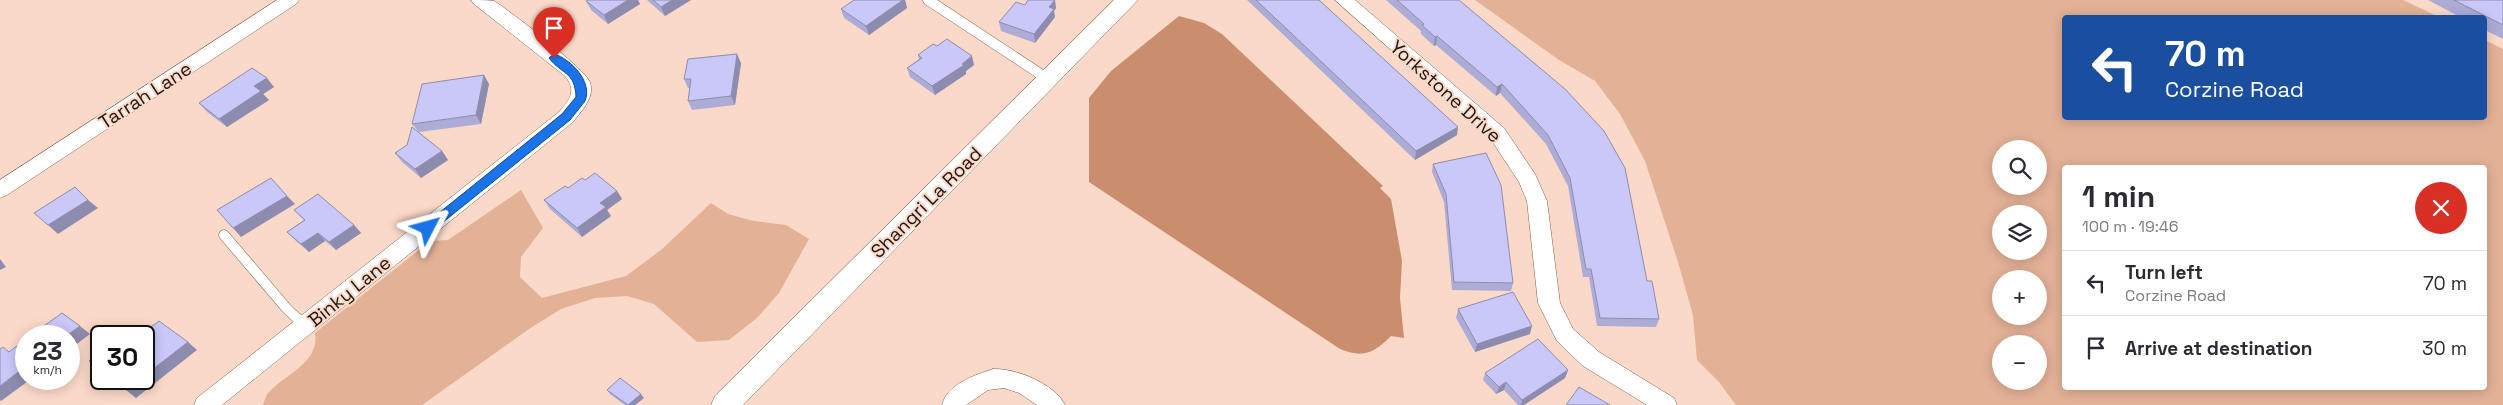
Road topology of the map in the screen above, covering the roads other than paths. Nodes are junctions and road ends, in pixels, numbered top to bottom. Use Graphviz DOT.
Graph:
graph roads {
  1 [pos="290,0"];
  2 [pos="480,0"];
  3 [pos="928,0"];
  4 [pos="1127,0"];
  5 [pos="1344,0"];
  6 [pos="1048,79"];
  7 [pos="0,190"];
  8 [pos="224,235"];
  9 [pos="306,326"];
  10 [pos="205,405"];
  11 [pos="725,405"];
  12 [pos="953,405"];
  13 [pos="1054,405"];
  14 [pos="1666,405"];
  1 -- 7 [label="street, Tarrah Lane"];
  2 -- 9 [label="street, Binky Lane"];
  3 -- 6 [label="lane"];
  4 -- 6 [label="street, Shangri La Road"];
  5 -- 14 [label="street, Yorkstone Drive"];
  6 -- 11 [label="street, Shangri La Road"];
  8 -- 9 [label="lane"];
  9 -- 10 [label="street, Binky Lane"];
  12 -- 13 [label="street"];
}
